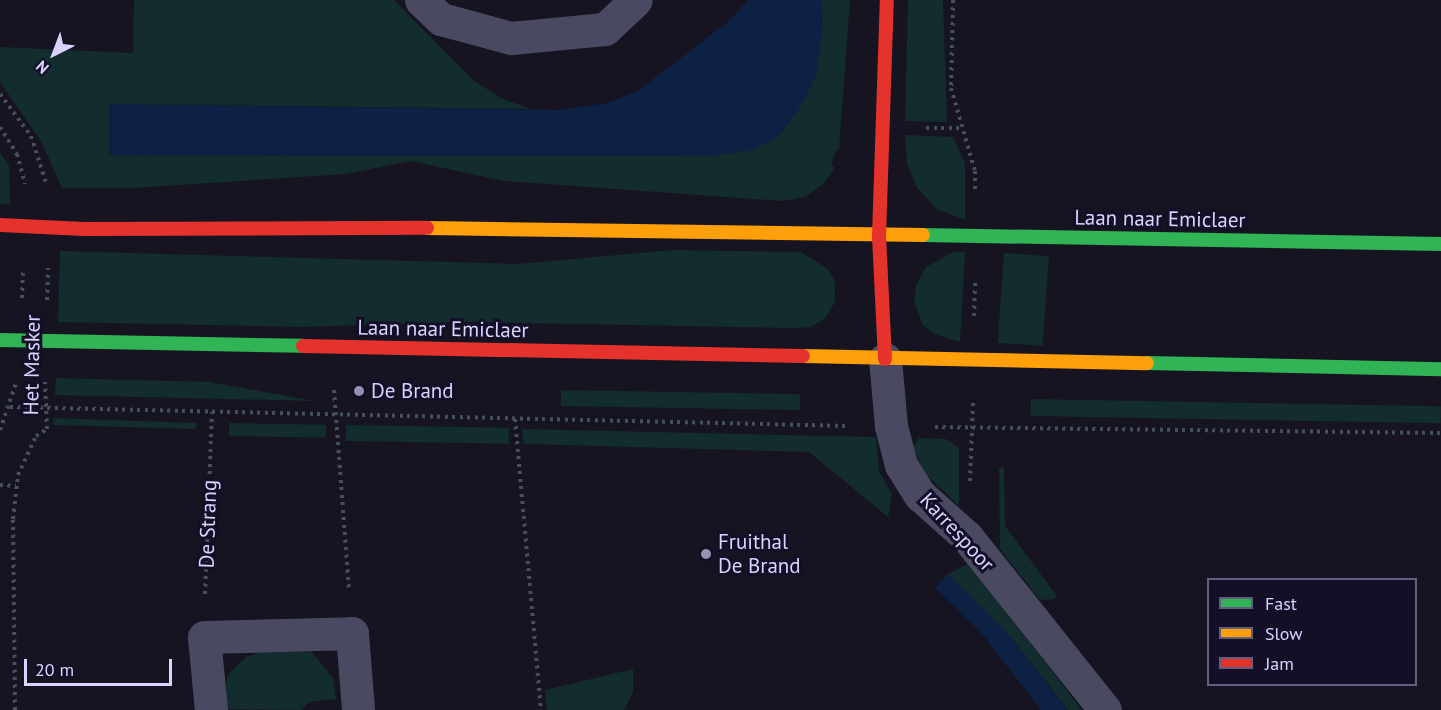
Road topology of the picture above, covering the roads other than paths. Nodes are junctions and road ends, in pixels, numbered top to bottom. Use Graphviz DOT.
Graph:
graph roads {
  1 [pos="421,0"];
  2 [pos="636,0"];
  3 [pos="887,0"];
  4 [pos="0,225"];
  5 [pos="879,236"];
  6 [pos="1441,244"];
  7 [pos="0,340"];
  8 [pos="885,359"];
  9 [pos="1441,369"];
  10 [pos="211,710"];
  11 [pos="358,710"];
  12 [pos="1105,710"];
  1 -- 2 [label="street"];
  3 -- 5 [label="street"];
  4 -- 5 [label="street, Laan naar Emiclaer"];
  5 -- 6 [label="street, Laan naar Emiclaer"];
  5 -- 8 [label="street"];
  7 -- 8 [label="street, Laan naar Emiclaer"];
  8 -- 9 [label="street, Laan naar Emiclaer"];
  8 -- 12 [label="street, Karrespoor"];
  10 -- 11 [label="street"];
}
